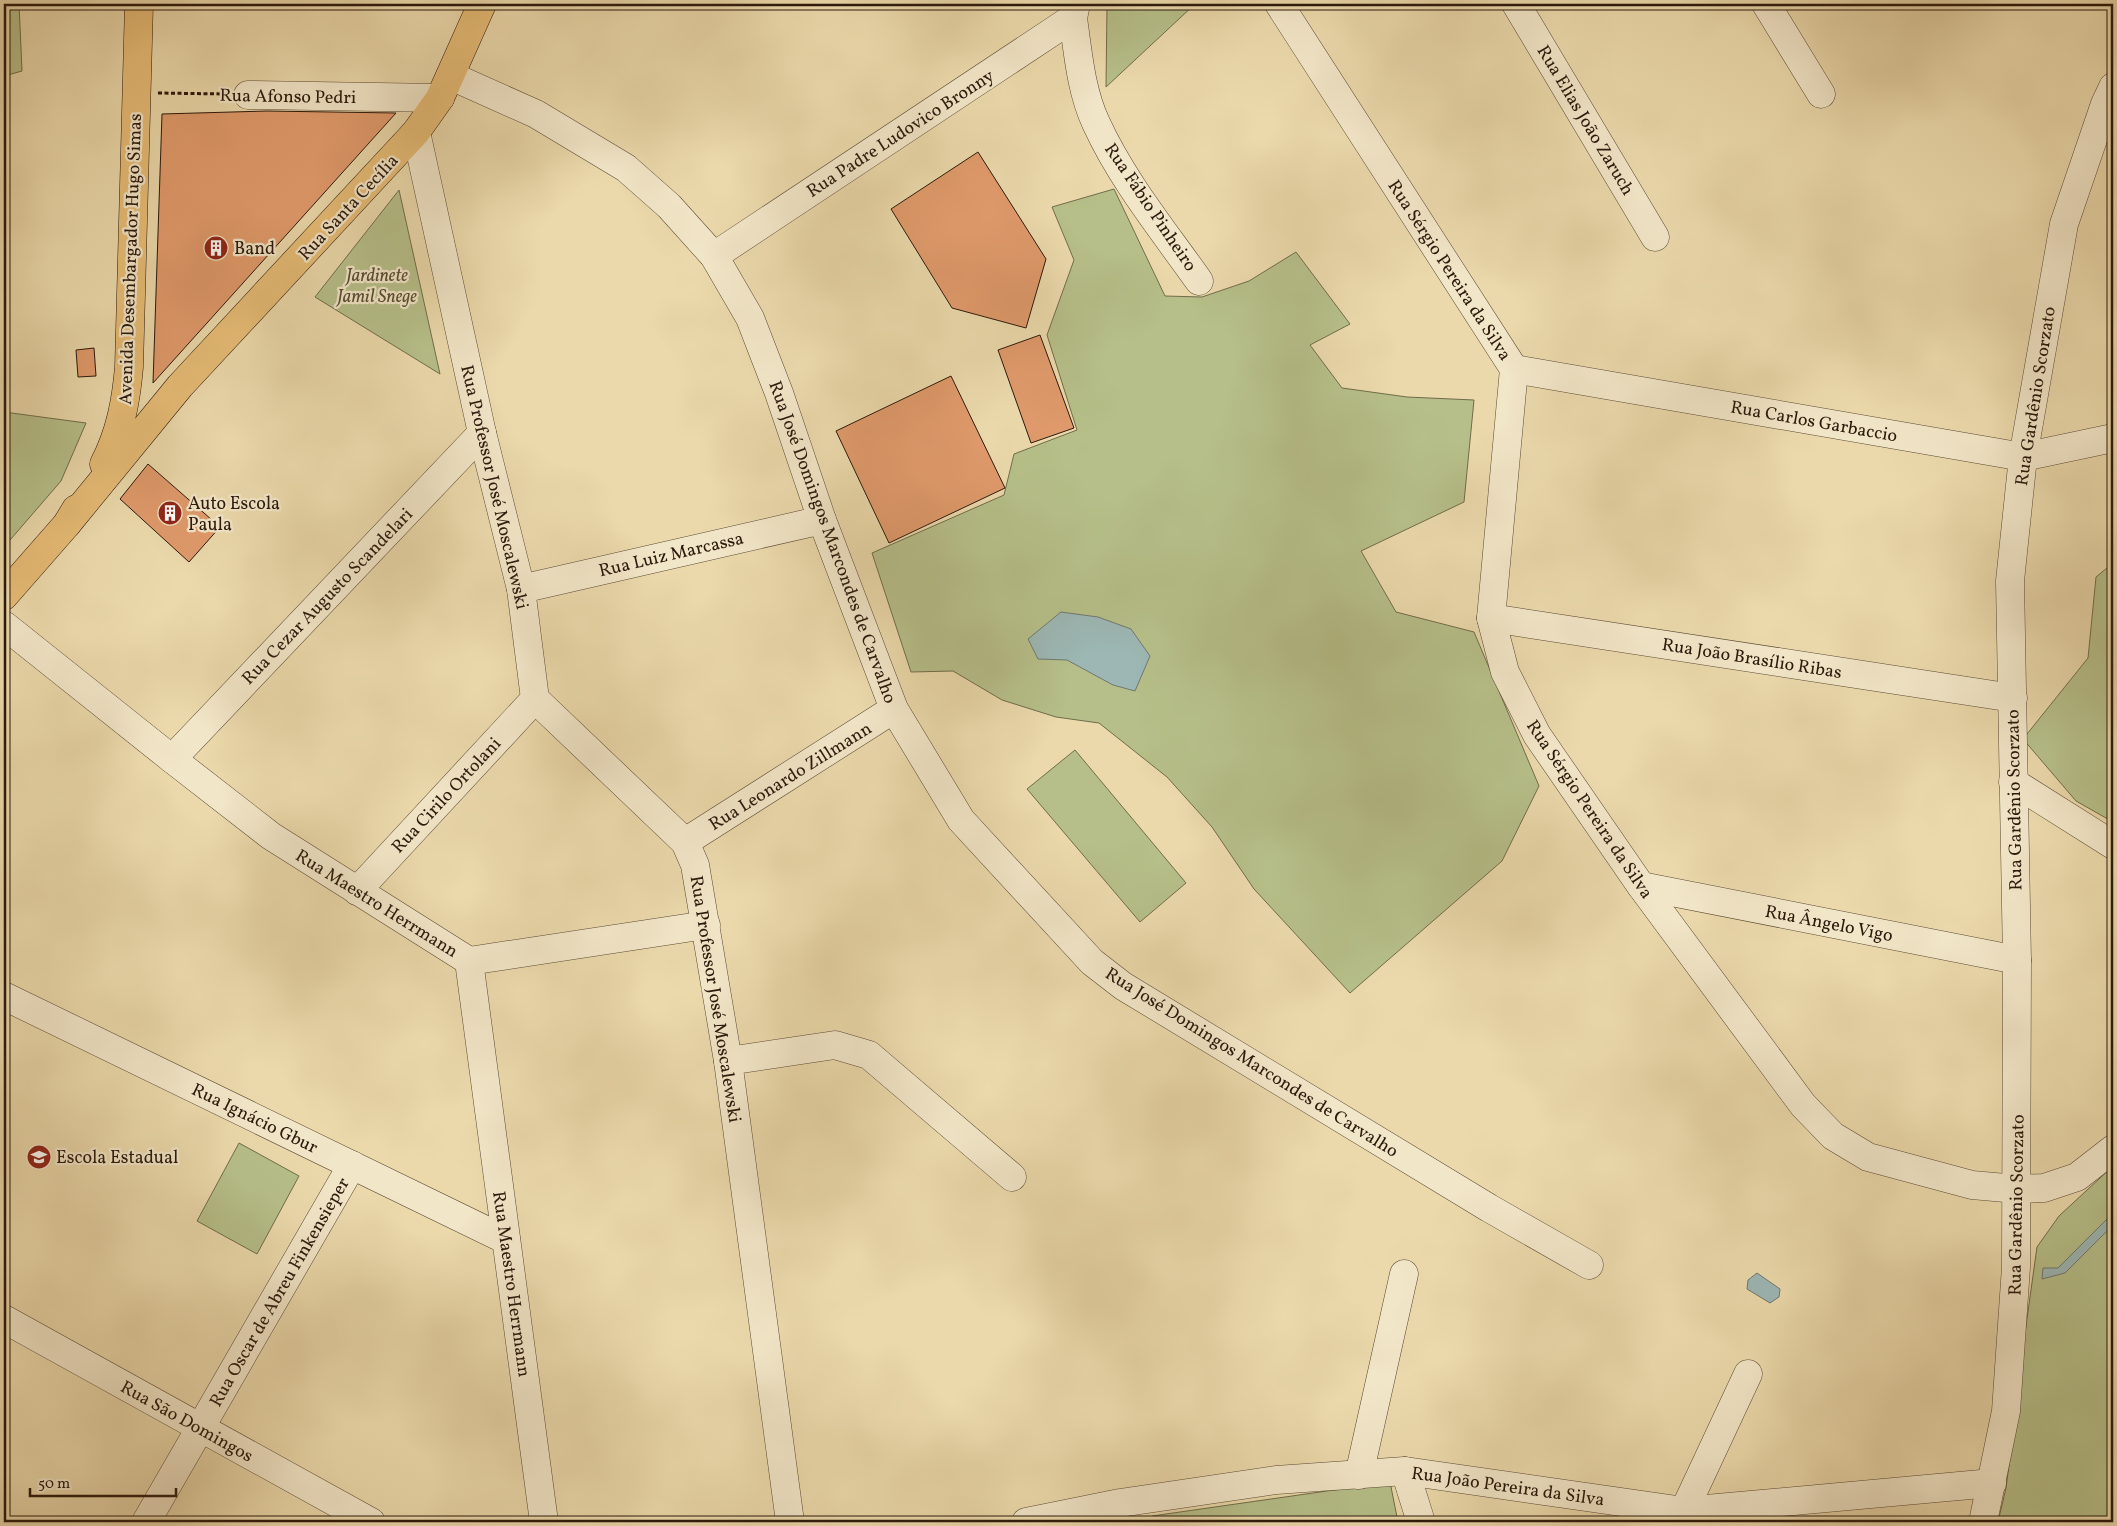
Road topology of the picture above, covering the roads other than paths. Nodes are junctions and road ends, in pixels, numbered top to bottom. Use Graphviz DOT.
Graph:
graph roads {
  1 [pos="139,4"];
  2 [pos="482,4"];
  3 [pos="1279,4"];
  4 [pos="1516,4"];
  5 [pos="1766,4"];
  6 [pos="1075,11"];
  7 [pos="446,87"];
  8 [pos="2113,87"];
  9 [pos="1821,94"];
  10 [pos="248,95"];
  11 [pos="416,132"];
  12 [pos="1656,237"];
  13 [pos="714,256"];
  14 [pos="1199,280"];
  15 [pos="1514,369"];
  16 [pos="180,386"];
  17 [pos="118,433"];
  18 [pos="482,433"];
  19 [pos="2113,438"];
  20 [pos="2023,457"];
  21 [pos="822,520"];
  22 [pos="66,524"];
  23 [pos="521,589"];
  24 [pos="4,596"];
  25 [pos="1491,618"];
  26 [pos="4,625"];
  27 [pos="535,698"];
  28 [pos="2013,698"];
  29 [pos="894,709"];
  30 [pos="172,760"];
  31 [pos="2013,782"];
  32 [pos="685,842"];
  33 [pos="2113,845"];
  34 [pos="1641,886"];
  35 [pos="357,891"];
  36 [pos="706,924"];
  37 [pos="2017,960"];
  38 [pos="469,961"];
  39 [pos="4,996"];
  40 [pos="728,1061"];
  41 [pos="2113,1149"];
  42 [pos="352,1165"];
  43 [pos="1012,1177"];
  44 [pos="2017,1189"];
  45 [pos="506,1240"];
  46 [pos="1589,1265"];
  47 [pos="1404,1274"];
  48 [pos="4,1319"];
  49 [pos="1748,1374"];
  50 [pos="200,1429"];
  51 [pos="1405,1471"];
  52 [pos="1359,1474"];
  53 [pos="1992,1484"];
  54 [pos="1684,1511"];
  55 [pos="1123,1513"];
  56 [pos="146,1522"];
  57 [pos="371,1522"];
  58 [pos="544,1522"];
  59 [pos="790,1522"];
  60 [pos="1026,1522"];
  61 [pos="1421,1522"];
  62 [pos="1983,1522"];
  1 -- 17 [label="main road, Avenida Desembargador Hugo Simas"];
  2 -- 7 [label="main road, Rua Santa Cecília"];
  3 -- 15 [label="street, Rua Sérgio Pereira da Silva"];
  4 -- 12 [label="street, Rua Elias João Zaruch"];
  5 -- 9 [label="street"];
  6 -- 13 [label="street, Rua Padre Ludovico Bronny"];
  6 -- 14 [label="street, Rua Fábio Pinheiro"];
  7 -- 10 [label="street, Rua Afonso Pedri"];
  7 -- 11 [label="main road, Rua Santa Cecília"];
  7 -- 13 [label="street, Rua José Domingos Marcondes de Carvalho"];
  8 -- 20 [label="street, Rua Gardênio Scorzato"];
  11 -- 16 [label="main road, Rua Santa Cecília"];
  11 -- 18 [label="street, Rua Professor José Moscalewski"];
  13 -- 21 [label="street, Rua José Domingos Marcondes de Carvalho"];
  15 -- 20 [label="street, Rua Carlos Garbaccio"];
  15 -- 25 [label="street, Rua Sérgio Pereira da Silva"];
  16 -- 17 [label="main road, Rua Santa Cecília"];
  16 -- 22 [label="main road, Rua Santa Cecília"];
  17 -- 22 [label="main road, Avenida Desembargador Hugo Simas"];
  18 -- 23 [label="street, Rua Professor José Moscalewski"];
  18 -- 30 [label="street, Rua Cezar Augusto Scandelari"];
  19 -- 20 [label="street, Rua Carlos Garbaccio"];
  20 -- 28 [label="street, Rua Gardênio Scorzato"];
  21 -- 23 [label="street, Rua Luiz Marcassa"];
  21 -- 29 [label="street, Rua José Domingos Marcondes de Carvalho"];
  22 -- 24 [label="main road, Avenida Desembargador Hugo Simas"];
  23 -- 27 [label="street, Rua Professor José Moscalewski"];
  25 -- 28 [label="street, Rua João Brasílio Ribas"];
  25 -- 34 [label="street, Rua Sérgio Pereira da Silva"];
  26 -- 30 [label="street, Rua Maestro Herrmann"];
  27 -- 32 [label="street, Rua Professor José Moscalewski"];
  27 -- 35 [label="street, Rua Cirilo Ortolani"];
  28 -- 31 [label="street, Rua Gardênio Scorzato"];
  29 -- 32 [label="street, Rua Leonardo Zillmann"];
  29 -- 46 [label="street, Rua José Domingos Marcondes de Carvalho"];
  30 -- 35 [label="street, Rua Maestro Herrmann"];
  31 -- 33 [label="street"];
  31 -- 37 [label="street, Rua Gardênio Scorzato"];
  32 -- 36 [label="street, Rua Professor José Moscalewski"];
  34 -- 37 [label="street, Rua Ângelo Vigo"];
  34 -- 44 [label="street, Rua Sérgio Pereira da Silva"];
  35 -- 38 [label="street, Rua Maestro Herrmann"];
  36 -- 38 [label="street"];
  36 -- 40 [label="street, Rua Professor José Moscalewski"];
  37 -- 44 [label="street, Rua Gardênio Scorzato"];
  38 -- 45 [label="street, Rua Maestro Herrmann"];
  39 -- 42 [label="street, Rua Ignácio Gbur"];
  40 -- 43 [label="street"];
  40 -- 59 [label="street, Rua Professor José Moscalewski"];
  41 -- 44 [label="street, Rua Sérgio Pereira da Silva"];
  42 -- 45 [label="street, Rua Ignácio Gbur"];
  42 -- 50 [label="street, Rua Oscar de Abreu Finkensieper"];
  44 -- 53 [label="street, Rua Gardênio Scorzato"];
  45 -- 58 [label="street, Rua Maestro Herrmann"];
  47 -- 52 [label="street"];
  48 -- 50 [label="street, Rua São Domingos"];
  49 -- 54 [label="street"];
  50 -- 56 [label="street, Rua Oscar de Abreu Finkensieper"];
  50 -- 57 [label="street, Rua São Domingos"];
  51 -- 52 [label="street, Rua João Pereira da Silva"];
  51 -- 54 [label="street, Rua João Pereira da Silva"];
  51 -- 61 [label="street"];
  52 -- 55 [label="street, Rua João Pereira da Silva"];
  53 -- 54 [label="street, Rua João Pereira da Silva"];
  53 -- 62 [label="street, Rua Gardênio Scorzato"];
  55 -- 60 [label="street, Rua João Pereira da Silva"];
}
